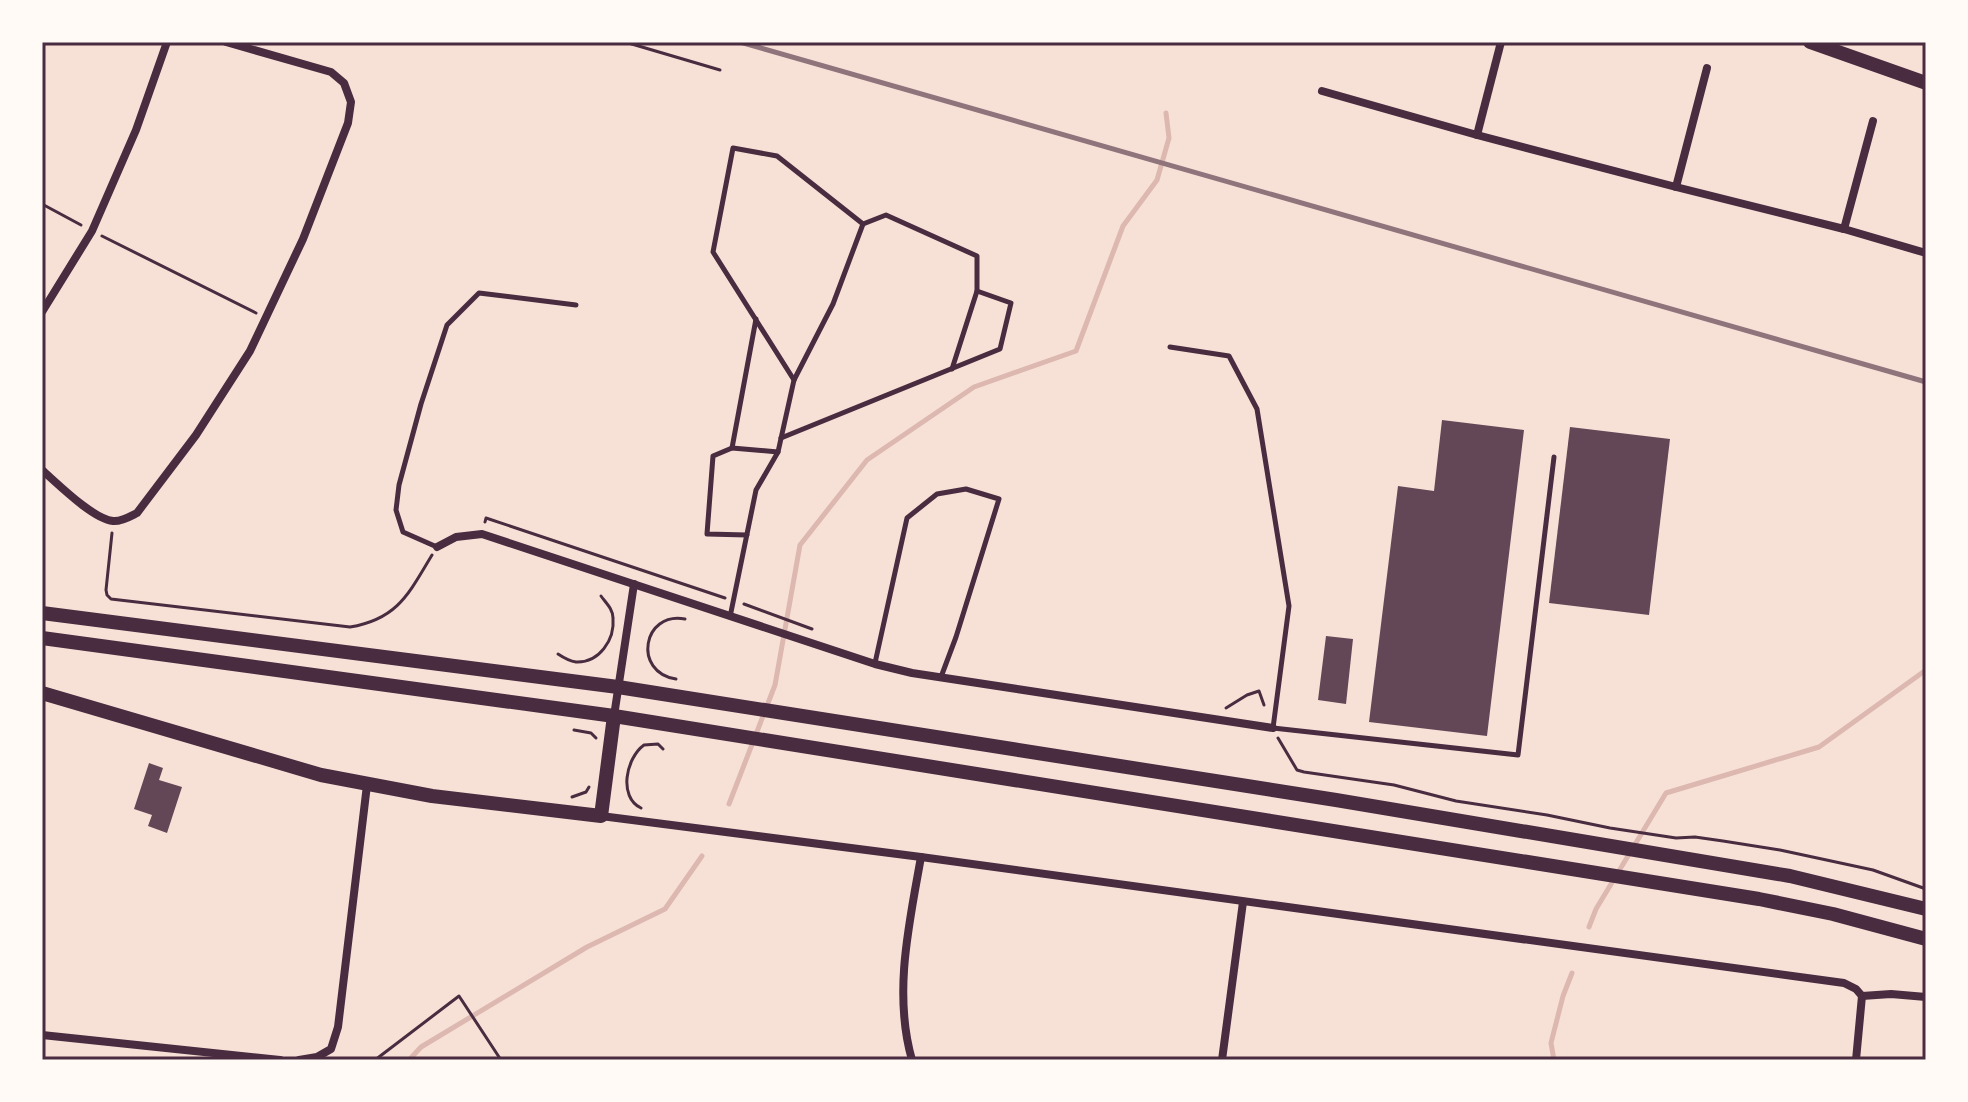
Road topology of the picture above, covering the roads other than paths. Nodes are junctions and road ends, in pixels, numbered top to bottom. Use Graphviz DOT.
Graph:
graph roads {
  1 [pos="167,42"];
  2 [pos="226,42"];
  3 [pos="1501,42"];
  4 [pos="1810,42"];
  5 [pos="1707,68"];
  6 [pos="1926,83"];
  7 [pos="1322,91"];
  8 [pos="1873,121"];
  9 [pos="1477,135"];
  10 [pos="1676,187"];
  11 [pos="863,224"];
  12 [pos="1844,229"];
  13 [pos="1926,253"];
  14 [pos="977,291"];
  15 [pos="576,305"];
  16 [pos="42,312"];
  17 [pos="756,319"];
  18 [pos="1170,347"];
  19 [pos="952,369"];
  20 [pos="794,380"];
  21 [pos="781,438"];
  22 [pos="732,448"];
  23 [pos="778,452"];
  24 [pos="1554,457"];
  25 [pos="42,470"];
  26 [pos="747,535"];
  27 [pos="437,547"];
  28 [pos="634,584"];
  29 [pos="42,613"];
  30 [pos="730,617"];
  31 [pos="42,638"];
  32 [pos="875,664"];
  33 [pos="941,678"];
  34 [pos="618,687"];
  35 [pos="42,693"];
  36 [pos="614,716"];
  37 [pos="1273,728"];
  38 [pos="367,785"];
  39 [pos="601,816"];
  40 [pos="921,857"];
  41 [pos="1243,902"];
  42 [pos="1926,909"];
  43 [pos="1926,939"];
  44 [pos="1862,996"];
  45 [pos="1926,997"];
  46 [pos="42,1035"];
  47 [pos="280,1060"];
  48 [pos="299,1060"];
  49 [pos="912,1060"];
  50 [pos="1222,1060"];
  51 [pos="1856,1060"];
  1 -- 16 [label="street"];
  2 -- 25 [label="street"];
  3 -- 9 [label="street"];
  4 -- 6 [label="main road"];
  5 -- 10 [label="street"];
  7 -- 9 [label="street"];
  8 -- 12 [label="street"];
  9 -- 10 [label="street"];
  10 -- 12 [label="street"];
  11 -- 14 [label="lane"];
  11 -- 17 [label="lane"];
  11 -- 20 [label="lane"];
  12 -- 13 [label="street"];
  14 -- 19 [label="lane"];
  14 -- 19 [label="lane"];
  15 -- 27 [label="lane"];
  17 -- 20 [label="lane"];
  17 -- 22 [label="lane"];
  18 -- 37 [label="lane"];
  19 -- 21 [label="lane"];
  20 -- 21 [label="lane"];
  21 -- 23 [label="lane"];
  22 -- 23 [label="lane"];
  22 -- 26 [label="lane"];
  23 -- 26 [label="lane"];
  24 -- 37 [label="lane"];
  26 -- 30 [label="lane"];
  27 -- 28 [label="street"];
  28 -- 30 [label="street"];
  28 -- 34 [label="street"];
  29 -- 34 [label="main road"];
  30 -- 32 [label="street"];
  31 -- 36 [label="main road"];
  32 -- 33 [label="street"];
  32 -- 33 [label="lane"];
  33 -- 37 [label="street"];
  34 -- 36 [label="street"];
  34 -- 42 [label="main road"];
  35 -- 38 [label="main road"];
  36 -- 39 [label="main road"];
  36 -- 43 [label="main road"];
  38 -- 39 [label="main road"];
  38 -- 48 [label="street"];
  39 -- 40 [label="street"];
  40 -- 41 [label="street"];
  40 -- 49 [label="street"];
  41 -- 44 [label="street"];
  41 -- 50 [label="street"];
  44 -- 45 [label="street"];
  44 -- 51 [label="street"];
  46 -- 47 [label="street"];
}
